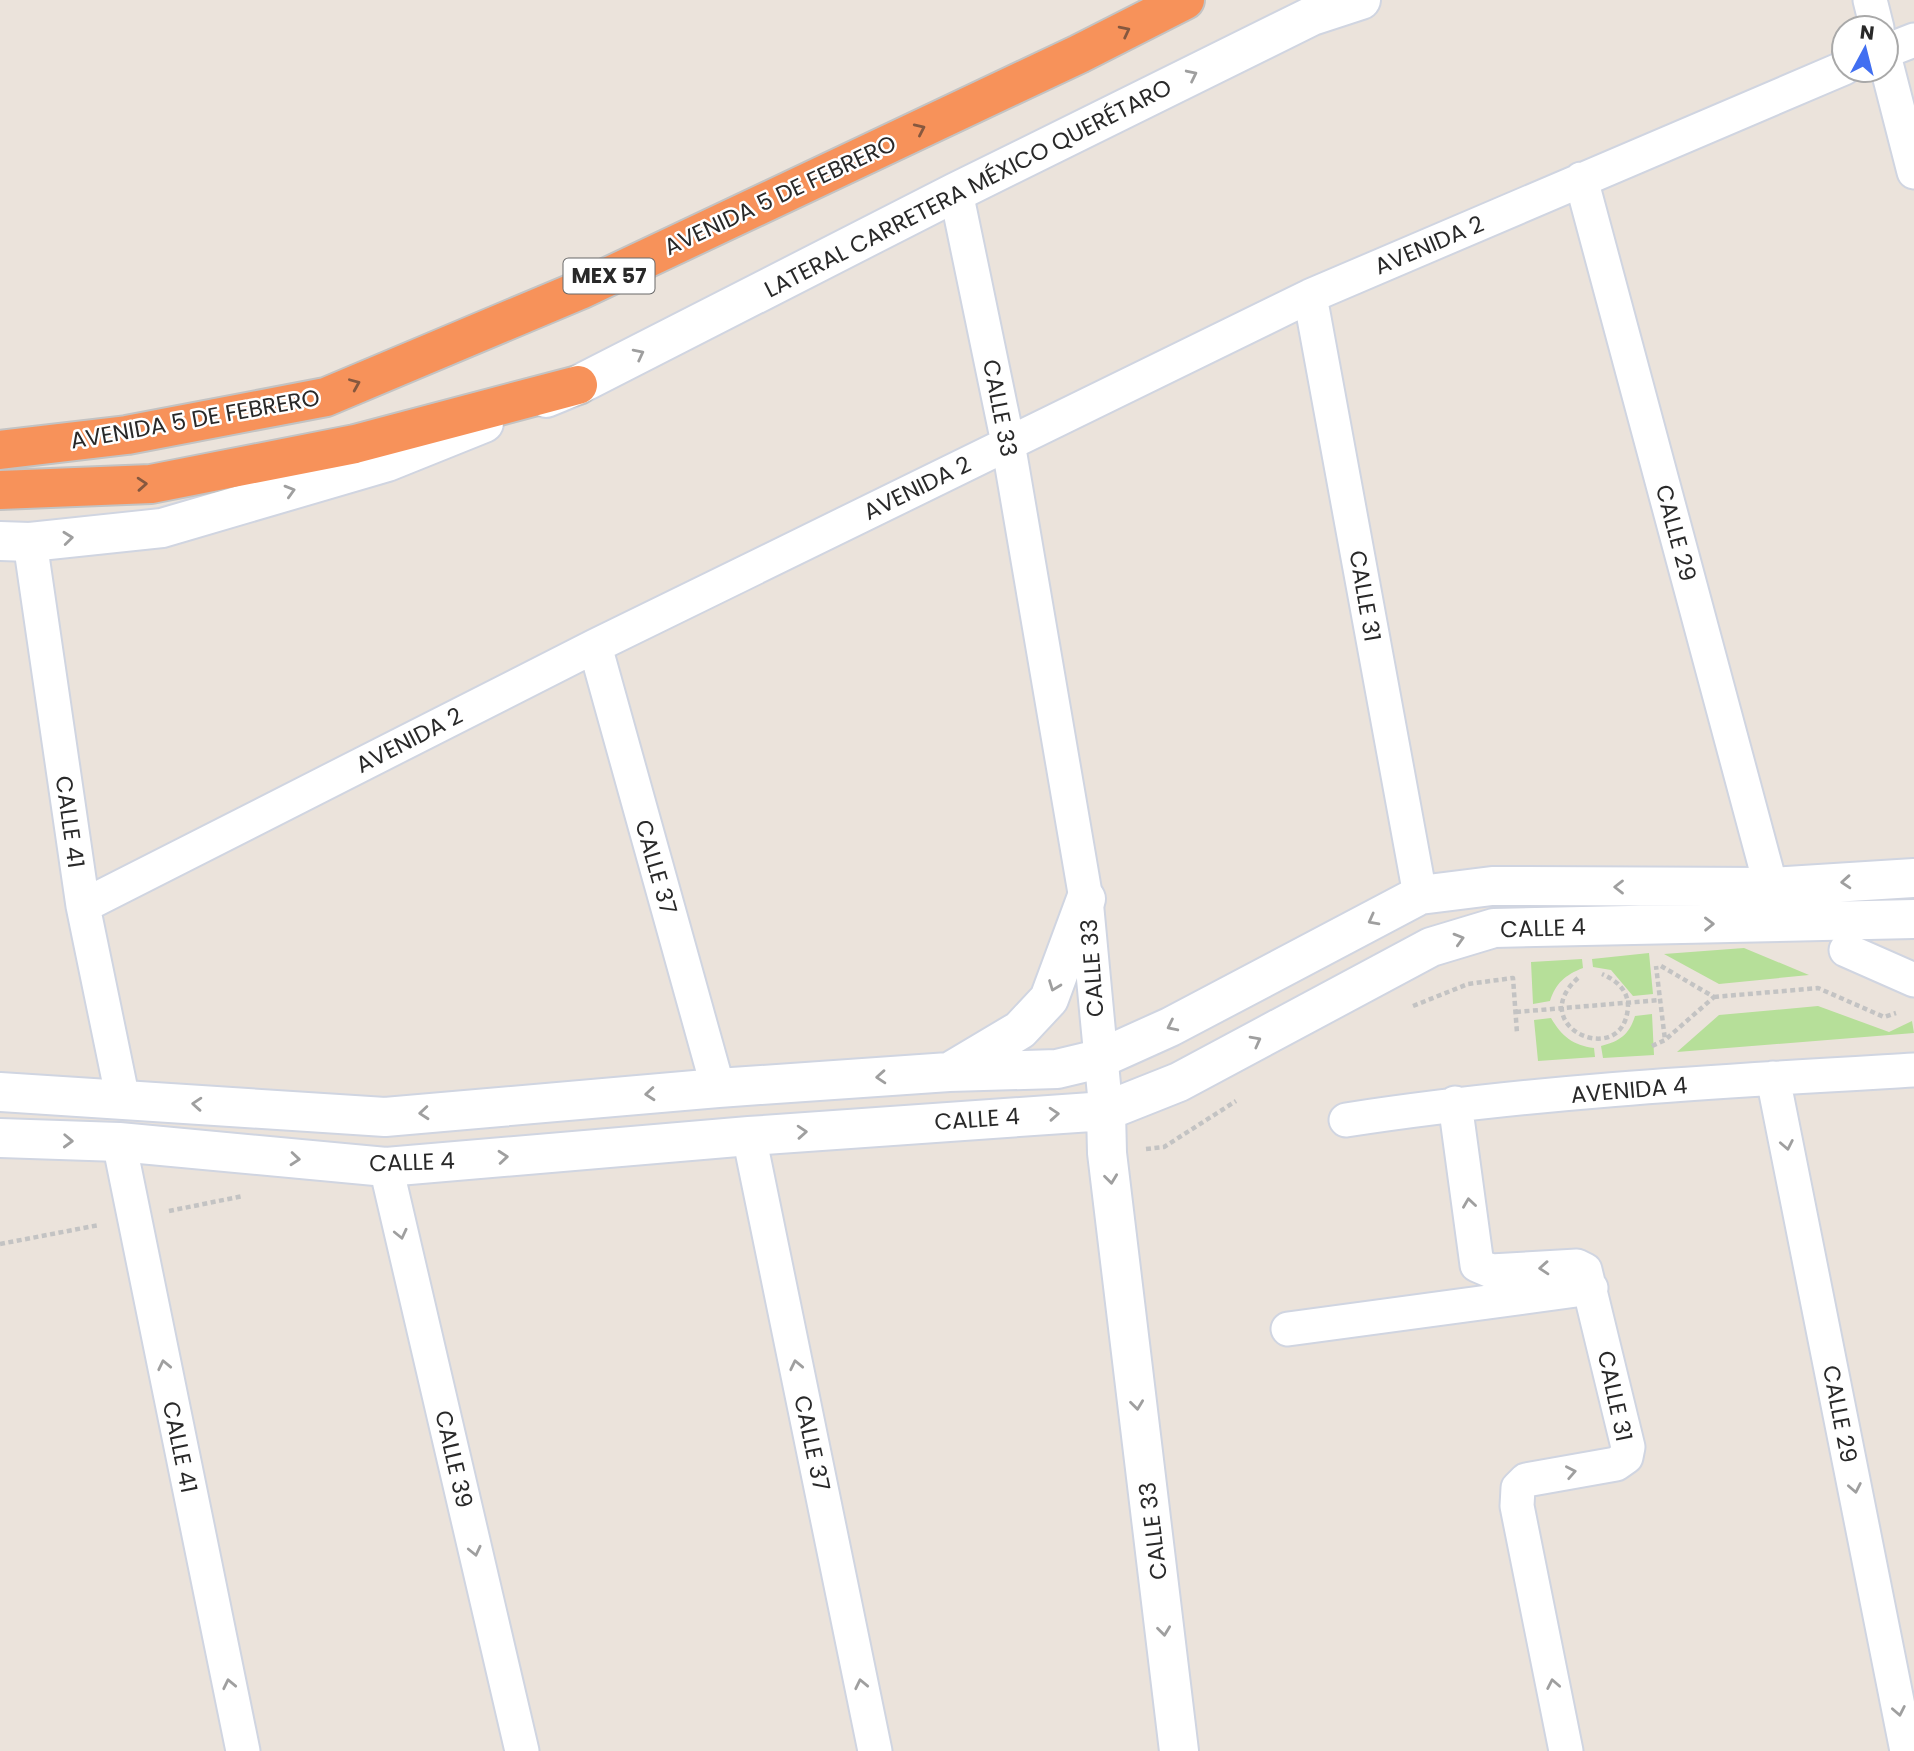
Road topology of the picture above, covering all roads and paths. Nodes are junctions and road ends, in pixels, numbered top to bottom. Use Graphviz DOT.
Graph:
graph roads {
  1 [pos="1185,0"];
  2 [pos="1361,0"];
  3 [pos="1830,74"];
  4 [pos="1891,84"];
  5 [pos="1914,172"];
  6 [pos="1581,179"];
  7 [pos="956,192"];
  8 [pos="1310,296"];
  9 [pos="578,385"];
  10 [pos="1008,443"];
  11 [pos="0,450"];
  12 [pos="0,490"];
  13 [pos="15,542"];
  14 [pos="594,646"];
  15 [pos="1914,878"];
  16 [pos="1771,887"];
  17 [pos="1420,895"];
  18 [pos="1086,900"];
  19 [pos="83,906"];
  20 [pos="1914,919"];
  21 [pos="1846,950"];
  22 [pos="1602,974"];
  23 [pos="1578,978"];
  24 [pos="1908,993"];
  25 [pos="1714,997"];
  26 [pos="1660,1000"];
  27 [pos="1628,1003"];
  28 [pos="1562,1008"];
  29 [pos="1404,1010"];
  30 [pos="1516,1012"];
  31 [pos="1517,1033"];
  32 [pos="1665,1040"];
  33 [pos="1640,1052"];
  34 [pos="1100,1059"];
  35 [pos="1914,1070"];
  36 [pos="949,1072"];
  37 [pos="1773,1078"];
  38 [pos="718,1088"];
  39 [pos="0,1092"];
  40 [pos="1242,1097"];
  41 [pos="123,1100"];
  42 [pos="1455,1103"];
  43 [pos="1105,1111"];
  44 [pos="1346,1120"];
  45 [pos="749,1136"];
  46 [pos="0,1138"];
  47 [pos="119,1142"];
  48 [pos="1107,1153"];
  49 [pos="386,1167"];
  50 [pos="253,1194"];
  51 [pos="134,1219"];
  52 [pos="0,1244"];
  53 [pos="1591,1288"];
  54 [pos="1288,1329"];
  55 [pos="243,1751"];
  56 [pos="522,1751"];
  57 [pos="874,1751"];
  58 [pos="1179,1751"];
  59 [pos="1566,1751"];
  60 [pos="1907,1751"];
  11 -- 1 [label="highway, AVENIDA 5 DE FEBRERO / MEX 57, one-way"];
  7 -- 2 [label="main road, LATERAL CARRETERA MÉXICO QUERÉTARO, one-way"];
  3 -- 6 [label="street, AVENIDA 2"];
  4 -- 5 [label="street"];
  6 -- 8 [label="street, AVENIDA 2"];
  6 -- 16 [label="street, CALLE 29"];
  9 -- 7 [label="main road, LATERAL CARRETERA MÉXICO QUERÉTARO, one-way"];
  7 -- 10 [label="street, CALLE 33"];
  8 -- 10 [label="street, AVENIDA 2"];
  8 -- 17 [label="street, CALLE 31"];
  12 -- 9 [label="highway, one-way"];
  13 -- 9 [label="main road, LATERAL CARRETERA MÉXICO QUERÉTARO, one-way"];
  10 -- 14 [label="street, AVENIDA 2"];
  10 -- 18 [label="street, CALLE 33"];
  13 -- 19 [label="street, CALLE 41"];
  14 -- 19 [label="street, AVENIDA 2"];
  14 -- 38 [label="street, CALLE 37"];
  15 -- 16 [label="main road, CALLE 4, one-way"];
  16 -- 17 [label="main road, CALLE 4, one-way"];
  17 -- 34 [label="main road, CALLE 4, one-way"];
  18 -- 34 [label="street, CALLE 33"];
  18 -- 36 [label="main road, one-way"];
  19 -- 41 [label="street, CALLE 41"];
  43 -- 20 [label="main road, CALLE 4, one-way"];
  21 -- 24 [label="street"];
  22 -- 27 [label="path"];
  23 -- 28 [label="path"];
  24 -- 25 [label="path"];
  25 -- 26 [label="path"];
  25 -- 32 [label="path"];
  26 -- 27 [label="path"];
  26 -- 32 [label="path"];
  27 -- 28 [label="path"];
  27 -- 28 [label="path"];
  28 -- 30 [label="path"];
  29 -- 30 [label="path"];
  30 -- 31 [label="path"];
  32 -- 33 [label="path"];
  34 -- 36 [label="main road, CALLE 4"];
  34 -- 43 [label="street, CALLE 33"];
  35 -- 37 [label="street, AVENIDA 4"];
  36 -- 38 [label="main road, CALLE 4, one-way"];
  37 -- 42 [label="street, AVENIDA 4"];
  37 -- 60 [label="street, CALLE 29, one-way"];
  38 -- 41 [label="main road, CALLE 4, one-way"];
  39 -- 41 [label="main road, CALLE 4"];
  40 -- 48 [label="path"];
  42 -- 44 [label="street, AVENIDA 4"];
  53 -- 42 [label="street, one-way"];
  45 -- 43 [label="main road, CALLE 4, one-way"];
  43 -- 48 [label="main road, CALLE 33"];
  49 -- 45 [label="main road, CALLE 4, one-way"];
  57 -- 45 [label="street, CALLE 37, one-way"];
  46 -- 47 [label="main road, CALLE 4, one-way"];
  47 -- 49 [label="main road, CALLE 4, one-way"];
  47 -- 51 [label="street, CALLE 41"];
  48 -- 58 [label="main road, CALLE 33, one-way"];
  49 -- 56 [label="street, CALLE 39, one-way"];
  50 -- 51 [label="path"];
  51 -- 52 [label="path"];
  55 -- 51 [label="street, CALLE 41, one-way"];
  53 -- 54 [label="street"];
  59 -- 53 [label="street, CALLE 31, one-way"];
}
